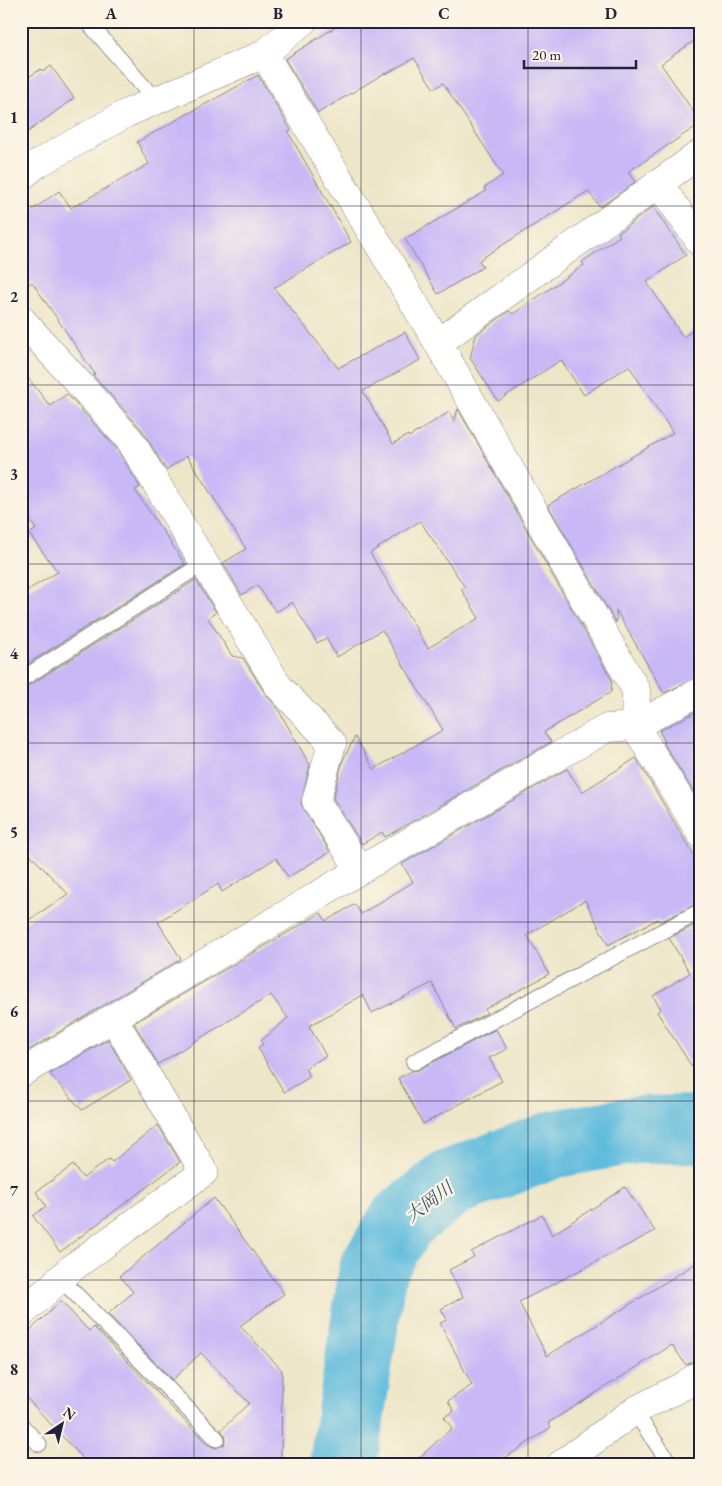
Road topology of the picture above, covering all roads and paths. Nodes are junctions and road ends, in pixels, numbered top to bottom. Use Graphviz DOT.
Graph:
graph roads {
  1 [pos="87,21"];
  2 [pos="303,21"];
  3 [pos="264,54"];
  4 [pos="155,100"];
  5 [pos="701,153"];
  6 [pos="21,177"];
  7 [pos="658,183"];
  8 [pos="701,243"];
  9 [pos="21,318"];
  10 [pos="438,343"];
  11 [pos="204,562"];
  12 [pos="25,677"];
  13 [pos="701,691"];
  14 [pos="635,726"];
  15 [pos="701,834"];
  16 [pos="360,870"];
  17 [pos="701,911"];
  18 [pos="113,1018"];
  19 [pos="414,1062"];
  20 [pos="21,1074"];
  21 [pos="61,1279"];
  22 [pos="21,1314"];
  23 [pos="701,1374"];
  24 [pos="634,1411"];
  25 [pos="21,1425"];
  26 [pos="217,1439"];
  27 [pos="39,1444"];
  28 [pos="560,1465"];
  29 [pos="671,1465"];
  1 -- 4 [label="lane"];
  2 -- 3 [label="street"];
  3 -- 4 [label="street"];
  3 -- 10 [label="street"];
  4 -- 6 [label="street"];
  5 -- 7 [label="street"];
  7 -- 8 [label="street"];
  7 -- 10 [label="street"];
  9 -- 11 [label="street"];
  10 -- 14 [label="street"];
  11 -- 12 [label="lane"];
  11 -- 16 [label="street"];
  13 -- 14 [label="street"];
  14 -- 15 [label="street"];
  14 -- 16 [label="street"];
  16 -- 18 [label="street"];
  17 -- 19 [label="lane"];
  18 -- 20 [label="street"];
  18 -- 21 [label="street"];
  21 -- 22 [label="street"];
  21 -- 26 [label="lane"];
  23 -- 24 [label="street"];
  24 -- 28 [label="street"];
  24 -- 29 [label="lane"];
  25 -- 27 [label="lane"];
}
